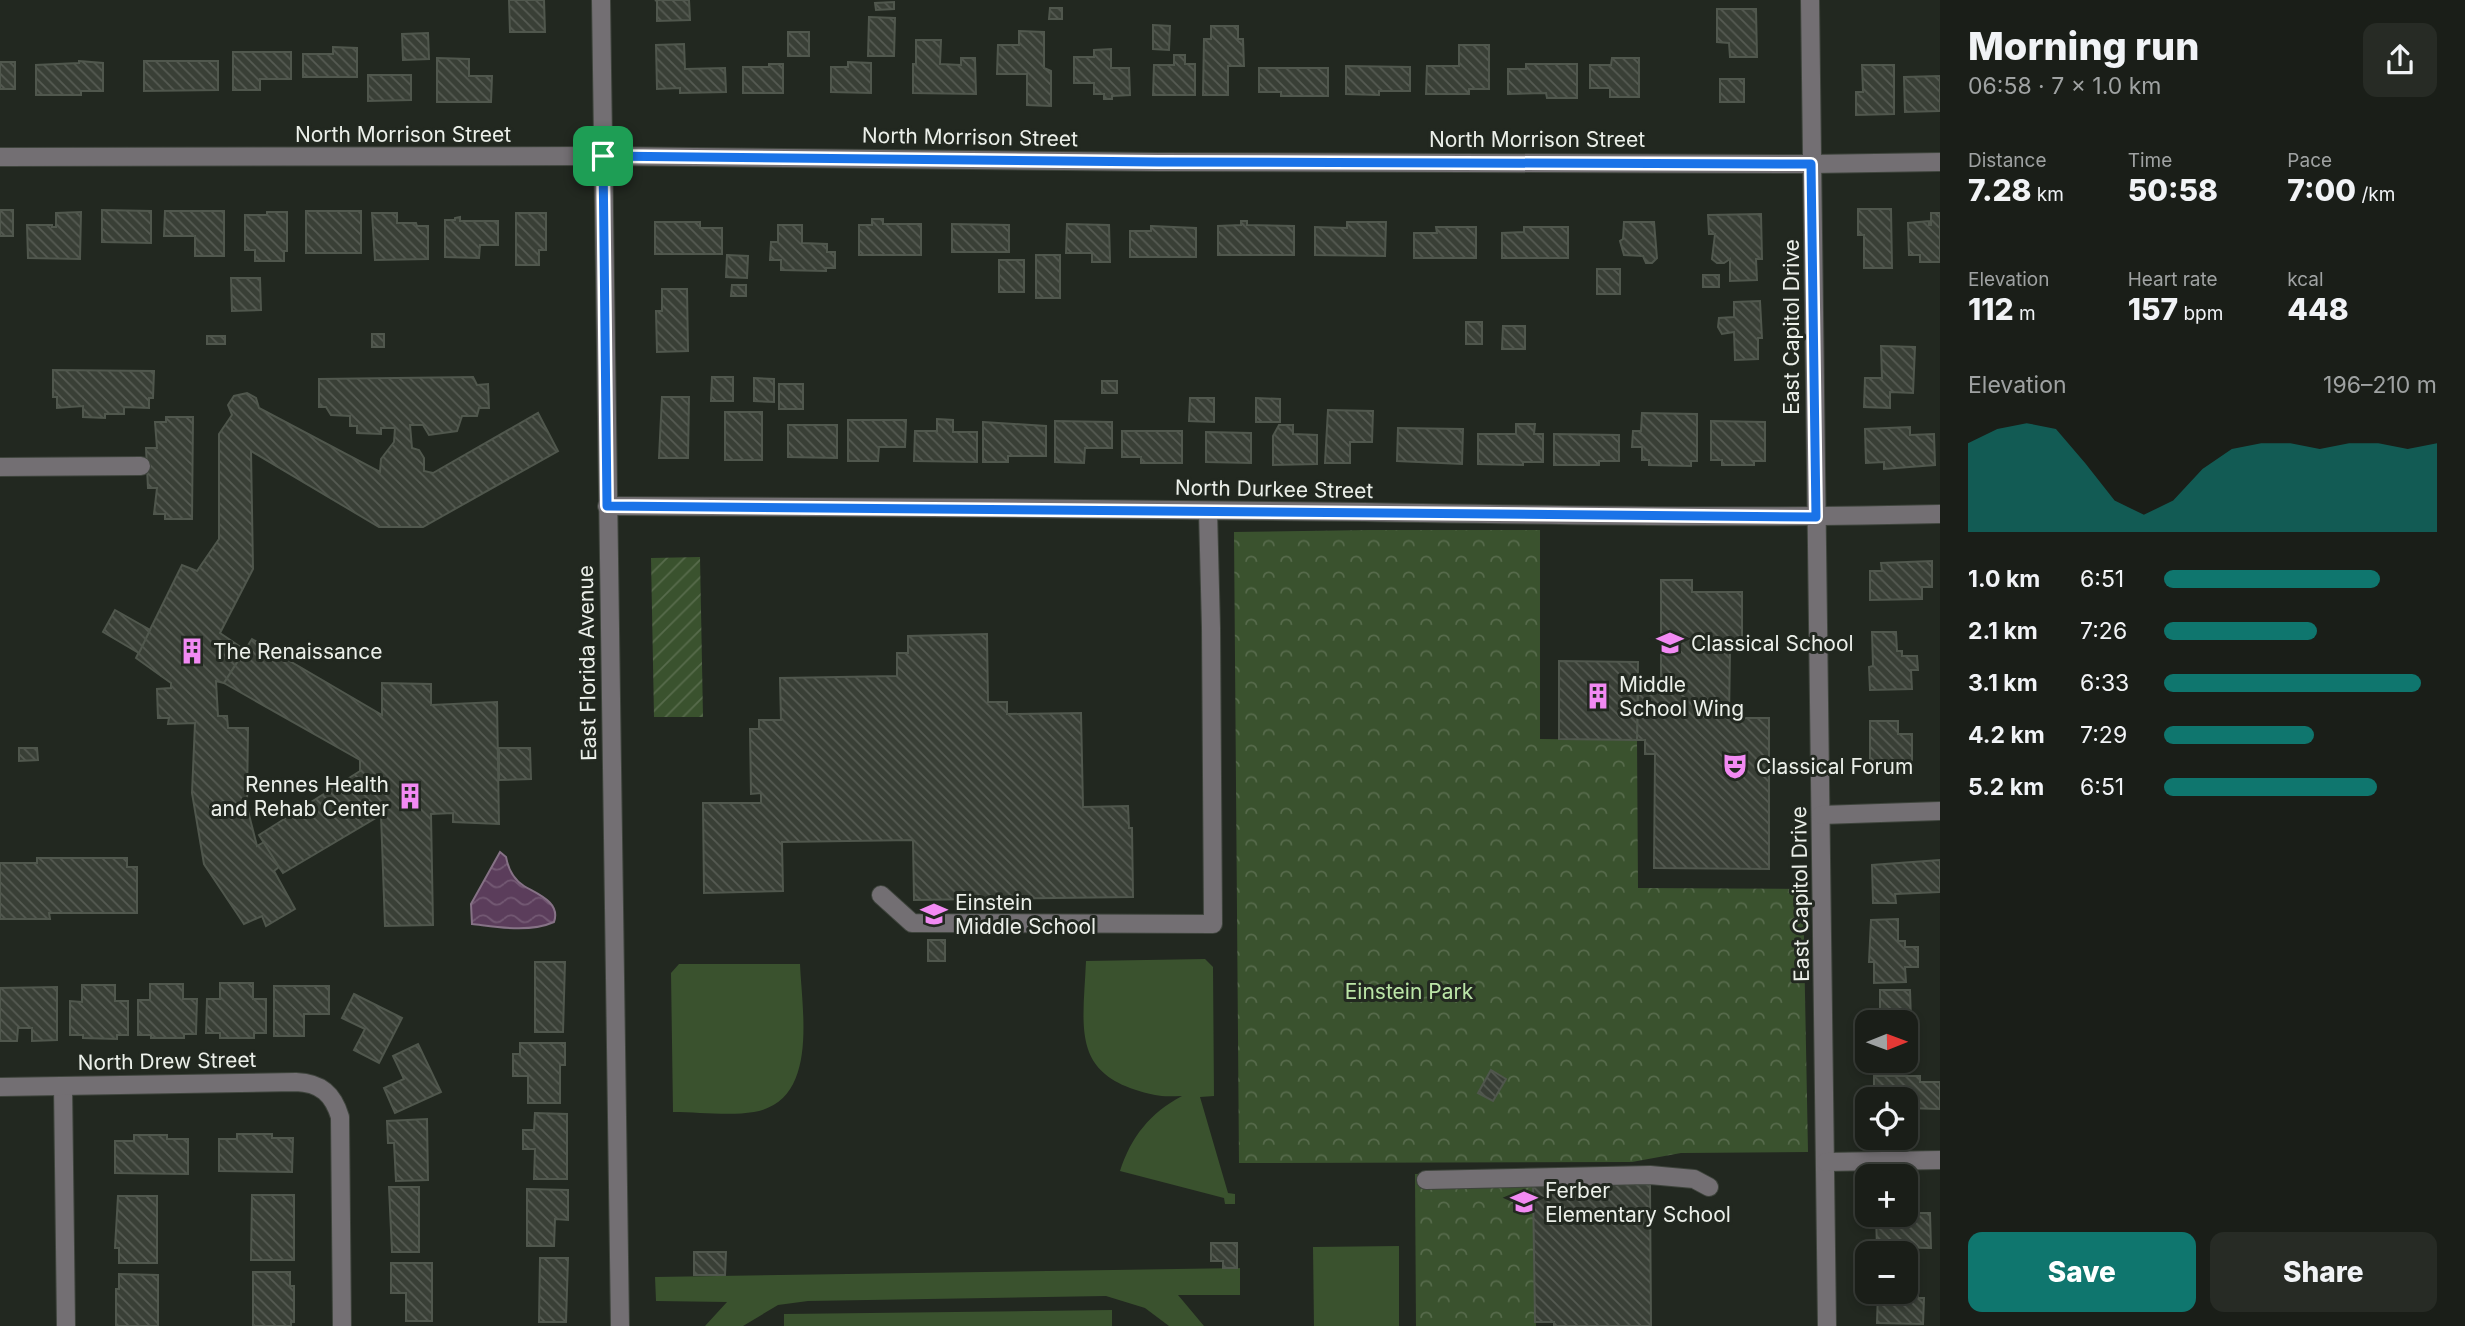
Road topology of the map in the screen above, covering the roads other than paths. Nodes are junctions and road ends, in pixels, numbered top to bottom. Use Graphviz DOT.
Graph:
graph roads {
  1 [pos="601,0"];
  2 [pos="1810,0"];
  3 [pos="0,156"];
  4 [pos="603,156"];
  5 [pos="1940,162"];
  6 [pos="1811,164"];
  7 [pos="141,466"];
  8 [pos="0,467"];
  9 [pos="607,506"];
  10 [pos="1208,511"];
  11 [pos="1940,514"];
  12 [pos="1816,517"];
  13 [pos="1940,811"];
  14 [pos="1821,815"];
  15 [pos="881,895"];
  16 [pos="63,1086"];
  17 [pos="0,1087"];
  18 [pos="1940,1160"];
  19 [pos="1826,1162"];
  20 [pos="1426,1180"];
  21 [pos="1709,1187"];
  22 [pos="66,1326"];
  23 [pos="342,1326"];
  24 [pos="620,1326"];
  25 [pos="1827,1326"];
  1 -- 4 [label="street, East Florida Avenue"];
  2 -- 6 [label="street, East Capitol Drive"];
  3 -- 4 [label="street, North Morrison Street"];
  4 -- 6 [label="street, North Morrison Street"];
  4 -- 9 [label="street, East Florida Avenue"];
  5 -- 6 [label="street, North Morrison Street"];
  6 -- 12 [label="street, East Capitol Drive"];
  7 -- 8 [label="street"];
  9 -- 10 [label="street, North Durkee Street"];
  9 -- 24 [label="street, East Florida Avenue"];
  10 -- 12 [label="street, North Durkee Street"];
  10 -- 15 [label="street"];
  11 -- 12 [label="street, North Durkee Street"];
  12 -- 14 [label="street, East Capitol Drive"];
  13 -- 14 [label="street"];
  14 -- 19 [label="street, East Capitol Drive"];
  16 -- 17 [label="street, North Drew Street"];
  16 -- 22 [label="street"];
  16 -- 23 [label="street, North Drew Street"];
  18 -- 19 [label="street"];
  19 -- 25 [label="street, East Capitol Drive"];
  20 -- 21 [label="street"];
}
